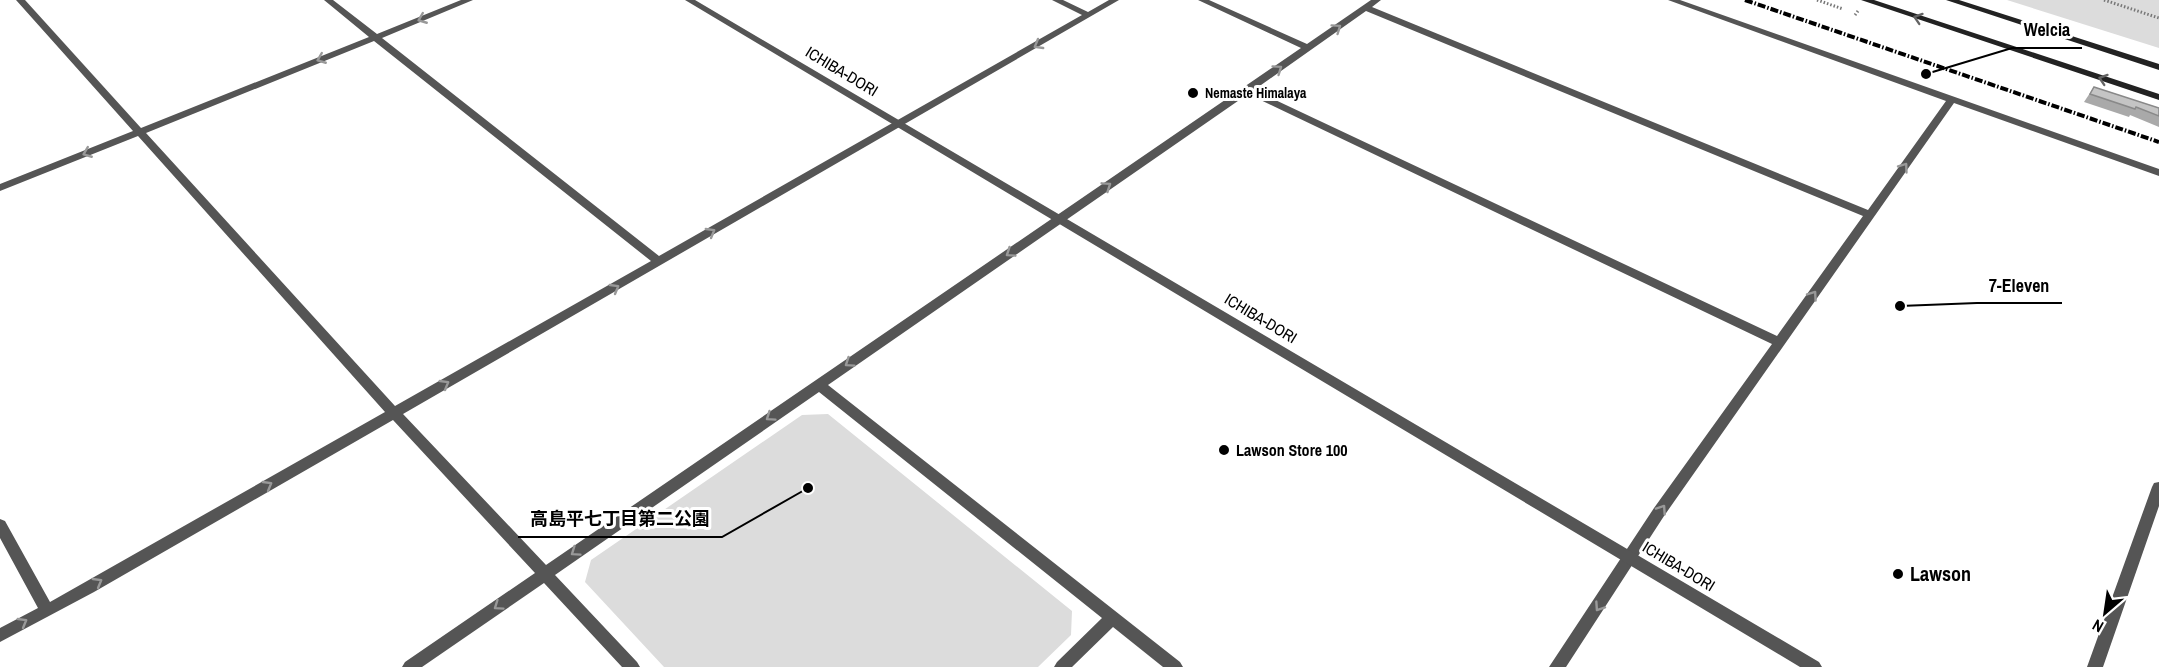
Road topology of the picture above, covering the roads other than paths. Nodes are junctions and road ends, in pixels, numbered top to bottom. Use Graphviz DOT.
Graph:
graph roads {
  1 [pos="21,0"];
  2 [pos="328,0"];
  3 [pos="469,0"];
  4 [pos="689,0"];
  5 [pos="1056,0"];
  6 [pos="1115,0"];
  7 [pos="1202,0"];
  8 [pos="1377,0"];
  9 [pos="1672,0"];
  10 [pos="1865,0"];
  11 [pos="1950,0"];
  12 [pos="1366,8"];
  13 [pos="1088,15"];
  14 [pos="375,37"];
  15 [pos="1309,48"];
  16 [pos="2159,67"];
  17 [pos="1247,90"];
  18 [pos="2159,97"];
  19 [pos="1952,99"];
  20 [pos="898,125"];
  21 [pos="141,131"];
  22 [pos="2159,173"];
  23 [pos="0,188"];
  24 [pos="1870,215"];
  25 [pos="1058,219"];
  26 [pos="660,262"];
  27 [pos="1779,342"];
  28 [pos="818,384"];
  29 [pos="394,413"];
  30 [pos="2159,486"];
  31 [pos="2154,519"];
  32 [pos="0,525"];
  33 [pos="1630,558"];
  34 [pos="546,572"];
  35 [pos="46,609"];
  36 [pos="1112,618"];
  37 [pos="0,635"];
  38 [pos="410,667"];
  39 [pos="632,667"];
  40 [pos="1062,667"];
  41 [pos="1175,667"];
  42 [pos="1557,667"];
  43 [pos="1814,667"];
  44 [pos="2095,667"];
  1 -- 21 [label="street"];
  2 -- 14 [label="street"];
  3 -- 14 [label="street, one-way"];
  4 -- 20 [label="street, ICHIBA-DORI"];
  5 -- 13 [label="street"];
  6 -- 13 [label="street"];
  7 -- 15 [label="street"];
  8 -- 12 [label="street"];
  9 -- 19 [label="street"];
  18 -- 10 [label="main road, one-way"];
  11 -- 16 [label="main road"];
  15 -- 12 [label="street, one-way"];
  12 -- 24 [label="street"];
  13 -- 20 [label="street, one-way"];
  14 -- 21 [label="street, one-way"];
  14 -- 26 [label="street"];
  17 -- 15 [label="street, one-way"];
  25 -- 17 [label="street, one-way"];
  17 -- 27 [label="street"];
  19 -- 22 [label="street"];
  24 -- 19 [label="street, one-way"];
  20 -- 25 [label="street, ICHIBA-DORI"];
  26 -- 20 [label="street, one-way"];
  21 -- 23 [label="street, one-way"];
  21 -- 29 [label="street"];
  27 -- 24 [label="street, one-way"];
  25 -- 28 [label="street, one-way"];
  25 -- 33 [label="street, ICHIBA-DORI"];
  29 -- 26 [label="street, one-way"];
  33 -- 27 [label="street, one-way"];
  28 -- 34 [label="street, one-way"];
  28 -- 36 [label="street"];
  29 -- 34 [label="street"];
  35 -- 29 [label="street, one-way"];
  30 -- 31 [label="street"];
  31 -- 44 [label="street"];
  32 -- 35 [label="street"];
  33 -- 42 [label="street, one-way"];
  33 -- 43 [label="street, ICHIBA-DORI"];
  34 -- 38 [label="street, one-way"];
  34 -- 39 [label="street"];
  37 -- 35 [label="street, one-way"];
  36 -- 40 [label="street"];
  36 -- 41 [label="street"];
}
